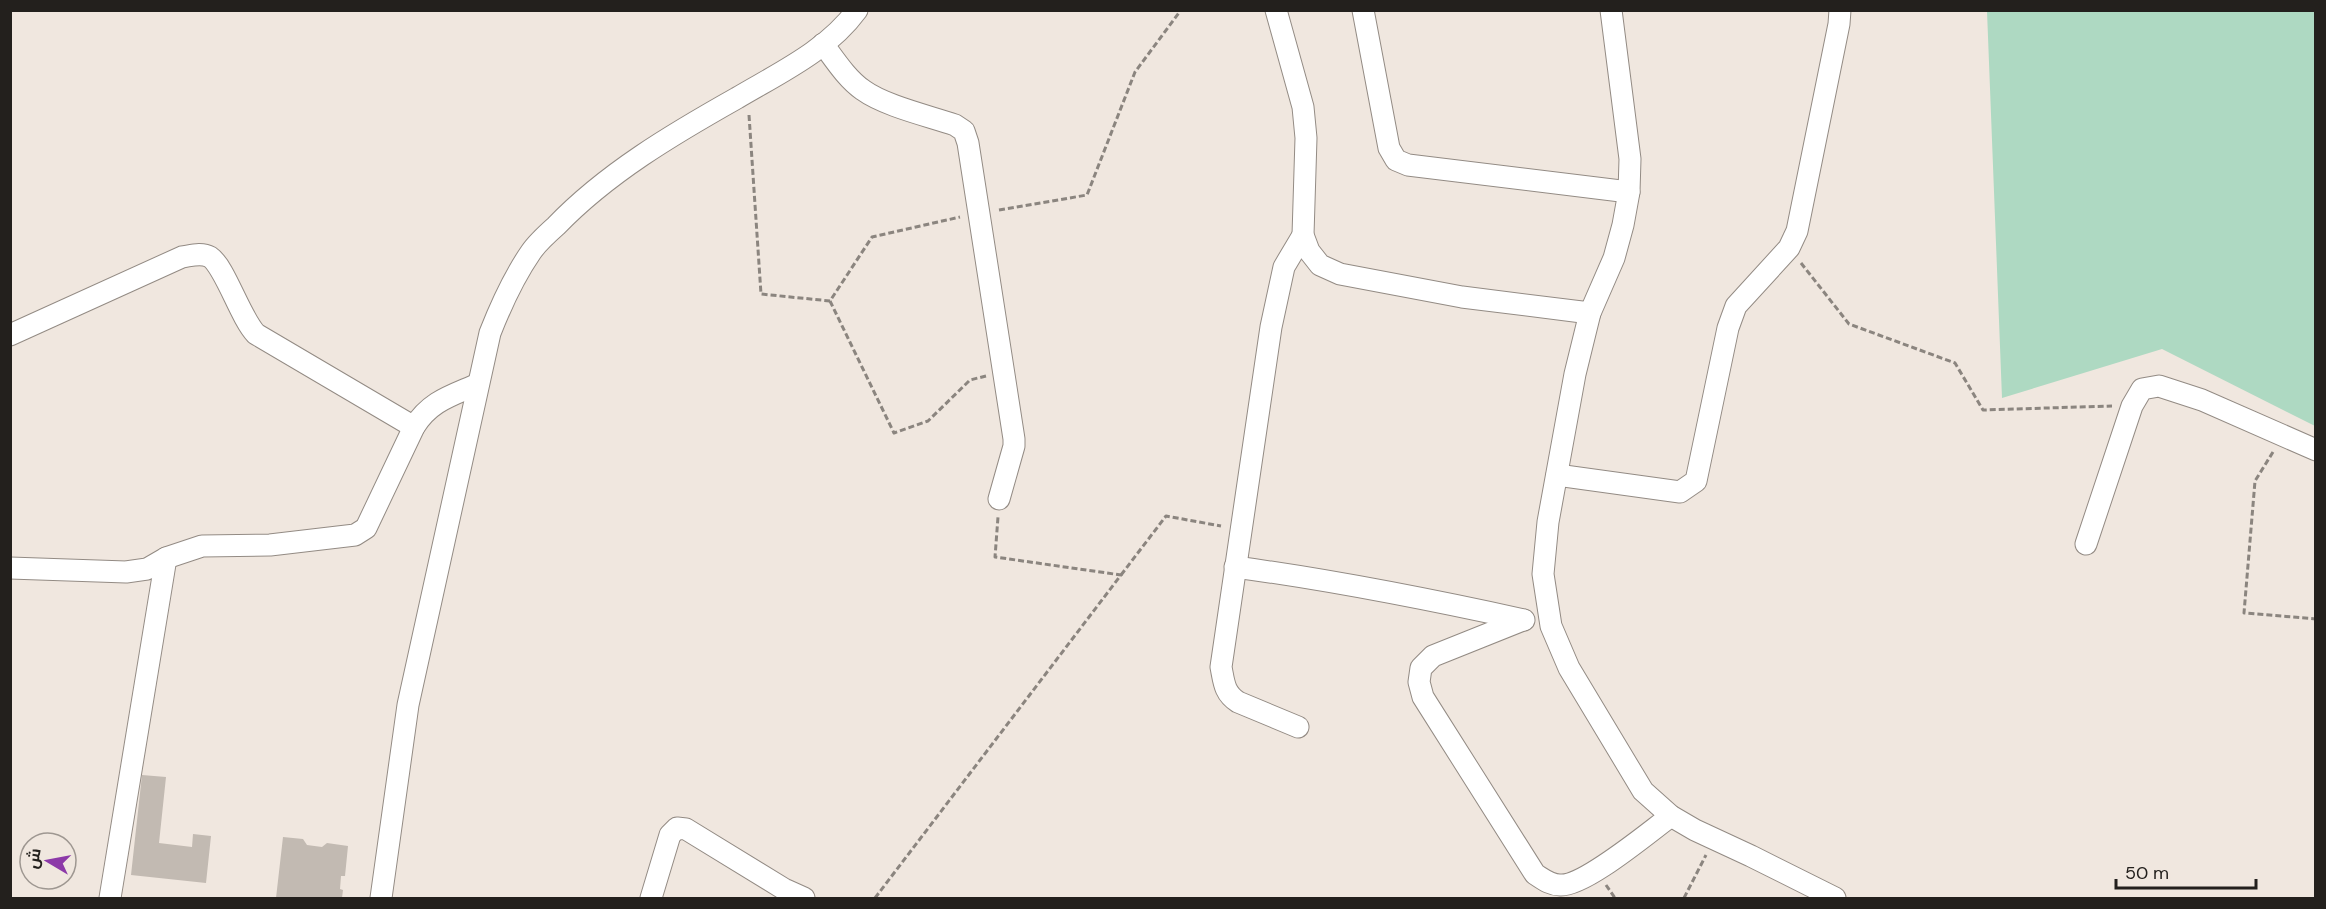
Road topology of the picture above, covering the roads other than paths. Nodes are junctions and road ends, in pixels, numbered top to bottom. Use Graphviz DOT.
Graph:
graph roads {
  1 [pos="857,10"];
  2 [pos="1363,10"];
  3 [pos="1611,10"];
  4 [pos="1840,10"];
  5 [pos="1282,12"];
  6 [pos="823,44"];
  7 [pos="1629,192"];
  8 [pos="1303,235"];
  9 [pos="1590,313"];
  10 [pos="10,335"];
  11 [pos="478,384"];
  12 [pos="414,427"];
  13 [pos="2316,450"];
  14 [pos="1557,475"];
  15 [pos="999,499"];
  16 [pos="2086,544"];
  17 [pos="166,558"];
  18 [pos="1235,567"];
  19 [pos="10,568"];
  20 [pos="1523,620"];
  21 [pos="1551,626"];
  22 [pos="1298,727"];
  23 [pos="1671,816"];
  24 [pos="110,898"];
  25 [pos="381,898"];
  26 [pos="651,898"];
  27 [pos="804,898"];
  28 [pos="1835,898"];
  1 -- 6 [label="street"];
  2 -- 7 [label="street"];
  3 -- 7 [label="street"];
  4 -- 14 [label="street"];
  5 -- 8 [label="street"];
  6 -- 11 [label="street"];
  6 -- 15 [label="street"];
  7 -- 9 [label="street"];
  8 -- 9 [label="street"];
  8 -- 18 [label="street"];
  9 -- 14 [label="street"];
  10 -- 12 [label="street"];
  11 -- 12 [label="street"];
  11 -- 25 [label="street"];
  12 -- 17 [label="street"];
  13 -- 16 [label="street"];
  14 -- 21 [label="street"];
  17 -- 19 [label="street"];
  17 -- 24 [label="street"];
  18 -- 20 [label="street"];
  18 -- 22 [label="street"];
  20 -- 21 [label="street"];
  20 -- 23 [label="street"];
  21 -- 23 [label="street"];
  23 -- 28 [label="street"];
  26 -- 27 [label="street"];
}
